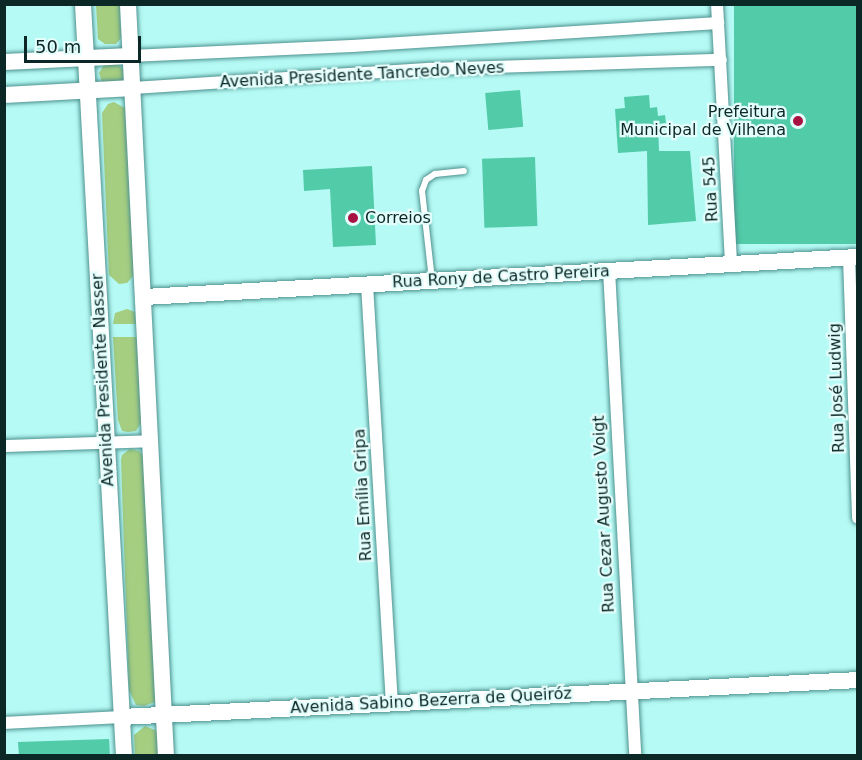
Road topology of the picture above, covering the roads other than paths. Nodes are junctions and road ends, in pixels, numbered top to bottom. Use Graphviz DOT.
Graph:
graph roads {
  1 [pos="83,4"];
  2 [pos="128,4"];
  3 [pos="717,4"];
  4 [pos="718,23"];
  5 [pos="130,56"];
  6 [pos="87,57"];
  7 [pos="721,60"];
  8 [pos="4,62"];
  9 [pos="133,88"];
  10 [pos="90,91"];
  11 [pos="4,94"];
  12 [pos="464,171"];
  13 [pos="853,257"];
  14 [pos="731,263"];
  15 [pos="609,270"];
  16 [pos="432,280"];
  17 [pos="367,284"];
  18 [pos="144,297"];
  19 [pos="151,441"];
  20 [pos="106,443"];
  21 [pos="4,446"];
  22 [pos="858,518"];
  23 [pos="858,680"];
  24 [pos="630,692"];
  25 [pos="392,703"];
  26 [pos="164,714"];
  27 [pos="121,717"];
  28 [pos="4,723"];
  29 [pos="124,756"];
  30 [pos="166,756"];
  31 [pos="635,756"];
  1 -- 6 [label="street, Avenida Presidente Nasser"];
  2 -- 5 [label="street"];
  3 -- 4 [label="street, Rua 545"];
  4 -- 5 [label="street, Avenida Presidente Tancredo Neves"];
  4 -- 7 [label="street, Rua 545"];
  5 -- 6 [label="street, Avenida Presidente Tancredo Neves"];
  5 -- 9 [label="street"];
  6 -- 8 [label="street, Avenida Presidente Tancredo Neves"];
  6 -- 10 [label="street, Avenida Presidente Nasser"];
  7 -- 9 [label="street, Avenida Presidente Tancredo Neves"];
  7 -- 14 [label="street, Rua 545"];
  9 -- 10 [label="street, Avenida Presidente Tancredo Neves"];
  9 -- 18 [label="street"];
  10 -- 11 [label="street, Avenida Presidente Tancredo Neves"];
  10 -- 20 [label="street, Avenida Presidente Nasser"];
  12 -- 16 [label="lane"];
  13 -- 14 [label="street, Rua Rony de Castro Pereira"];
  13 -- 22 [label="street, Rua José Ludwig"];
  14 -- 15 [label="street, Rua Rony de Castro Pereira"];
  15 -- 16 [label="street, Rua Rony de Castro Pereira"];
  15 -- 24 [label="street, Rua Cezar Augusto Voigt"];
  16 -- 17 [label="street, Rua Rony de Castro Pereira"];
  17 -- 18 [label="street, Rua Rony de Castro Pereira"];
  17 -- 25 [label="street, Rua Emília Gripa"];
  18 -- 19 [label="street"];
  19 -- 20 [label="street"];
  19 -- 26 [label="street"];
  20 -- 21 [label="street"];
  20 -- 27 [label="street, Avenida Presidente Nasser"];
  23 -- 24 [label="street, Avenida Sabino Bezerra de Queiróz"];
  24 -- 25 [label="street, Avenida Sabino Bezerra de Queiróz"];
  24 -- 31 [label="street, Rua Cezar Augusto Voigt"];
  25 -- 26 [label="street, Avenida Sabino Bezerra de Queiróz"];
  26 -- 27 [label="street, Avenida Sabino Bezerra de Queiróz"];
  26 -- 30 [label="street"];
  27 -- 28 [label="street, Avenida Sabino Bezerra de Queiróz"];
  27 -- 29 [label="street, Avenida Presidente Nasser"];
}
